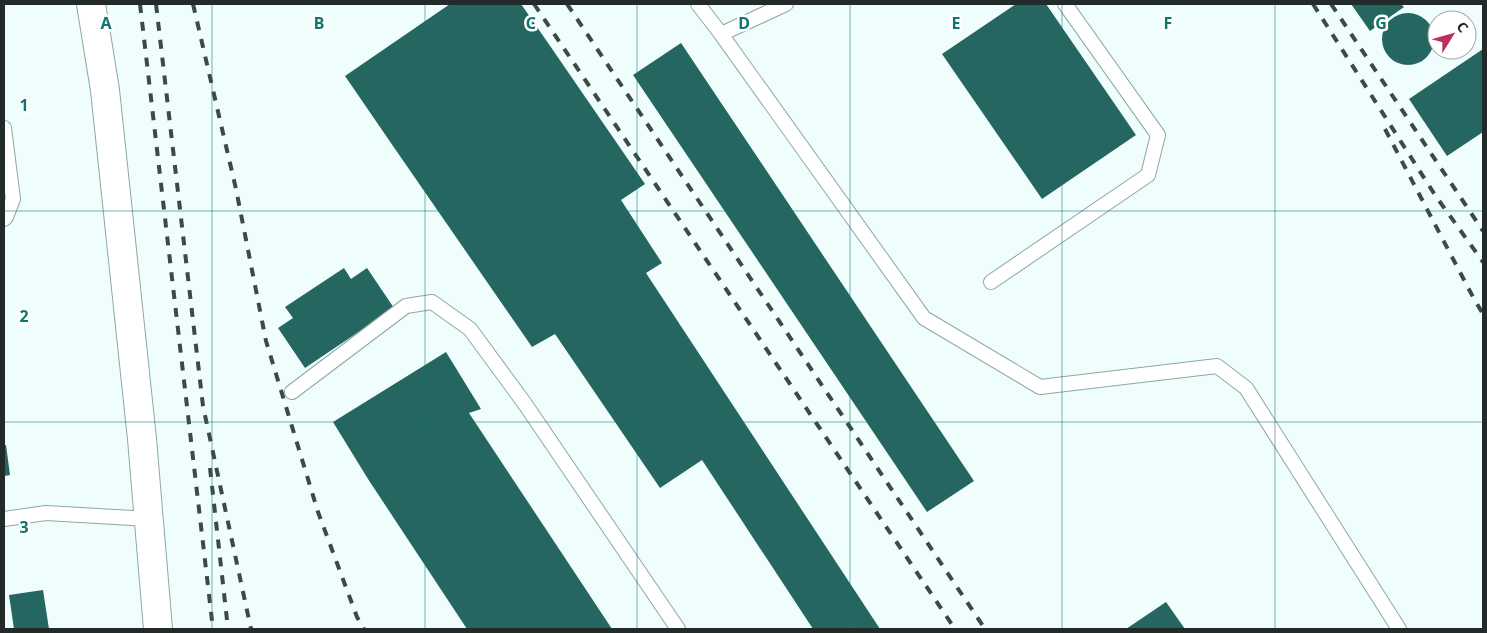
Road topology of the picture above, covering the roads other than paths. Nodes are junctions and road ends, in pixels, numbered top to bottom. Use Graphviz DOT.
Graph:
graph roads {
  1 [pos="91,4"];
  2 [pos="698,4"];
  3 [pos="786,4"];
  4 [pos="1065,4"];
  5 [pos="722,34"];
  6 [pos="4,128"];
  7 [pos="4,218"];
  8 [pos="991,282"];
  9 [pos="292,392"];
  10 [pos="149,518"];
  11 [pos="4,519"];
  12 [pos="158,629"];
  13 [pos="678,629"];
  14 [pos="1399,629"];
  1 -- 10 [label="street"];
  2 -- 5 [label="lane"];
  3 -- 5 [label="lane"];
  4 -- 8 [label="lane"];
  5 -- 14 [label="lane"];
  6 -- 7 [label="lane"];
  9 -- 13 [label="lane"];
  10 -- 11 [label="lane"];
  10 -- 12 [label="street"];
}
